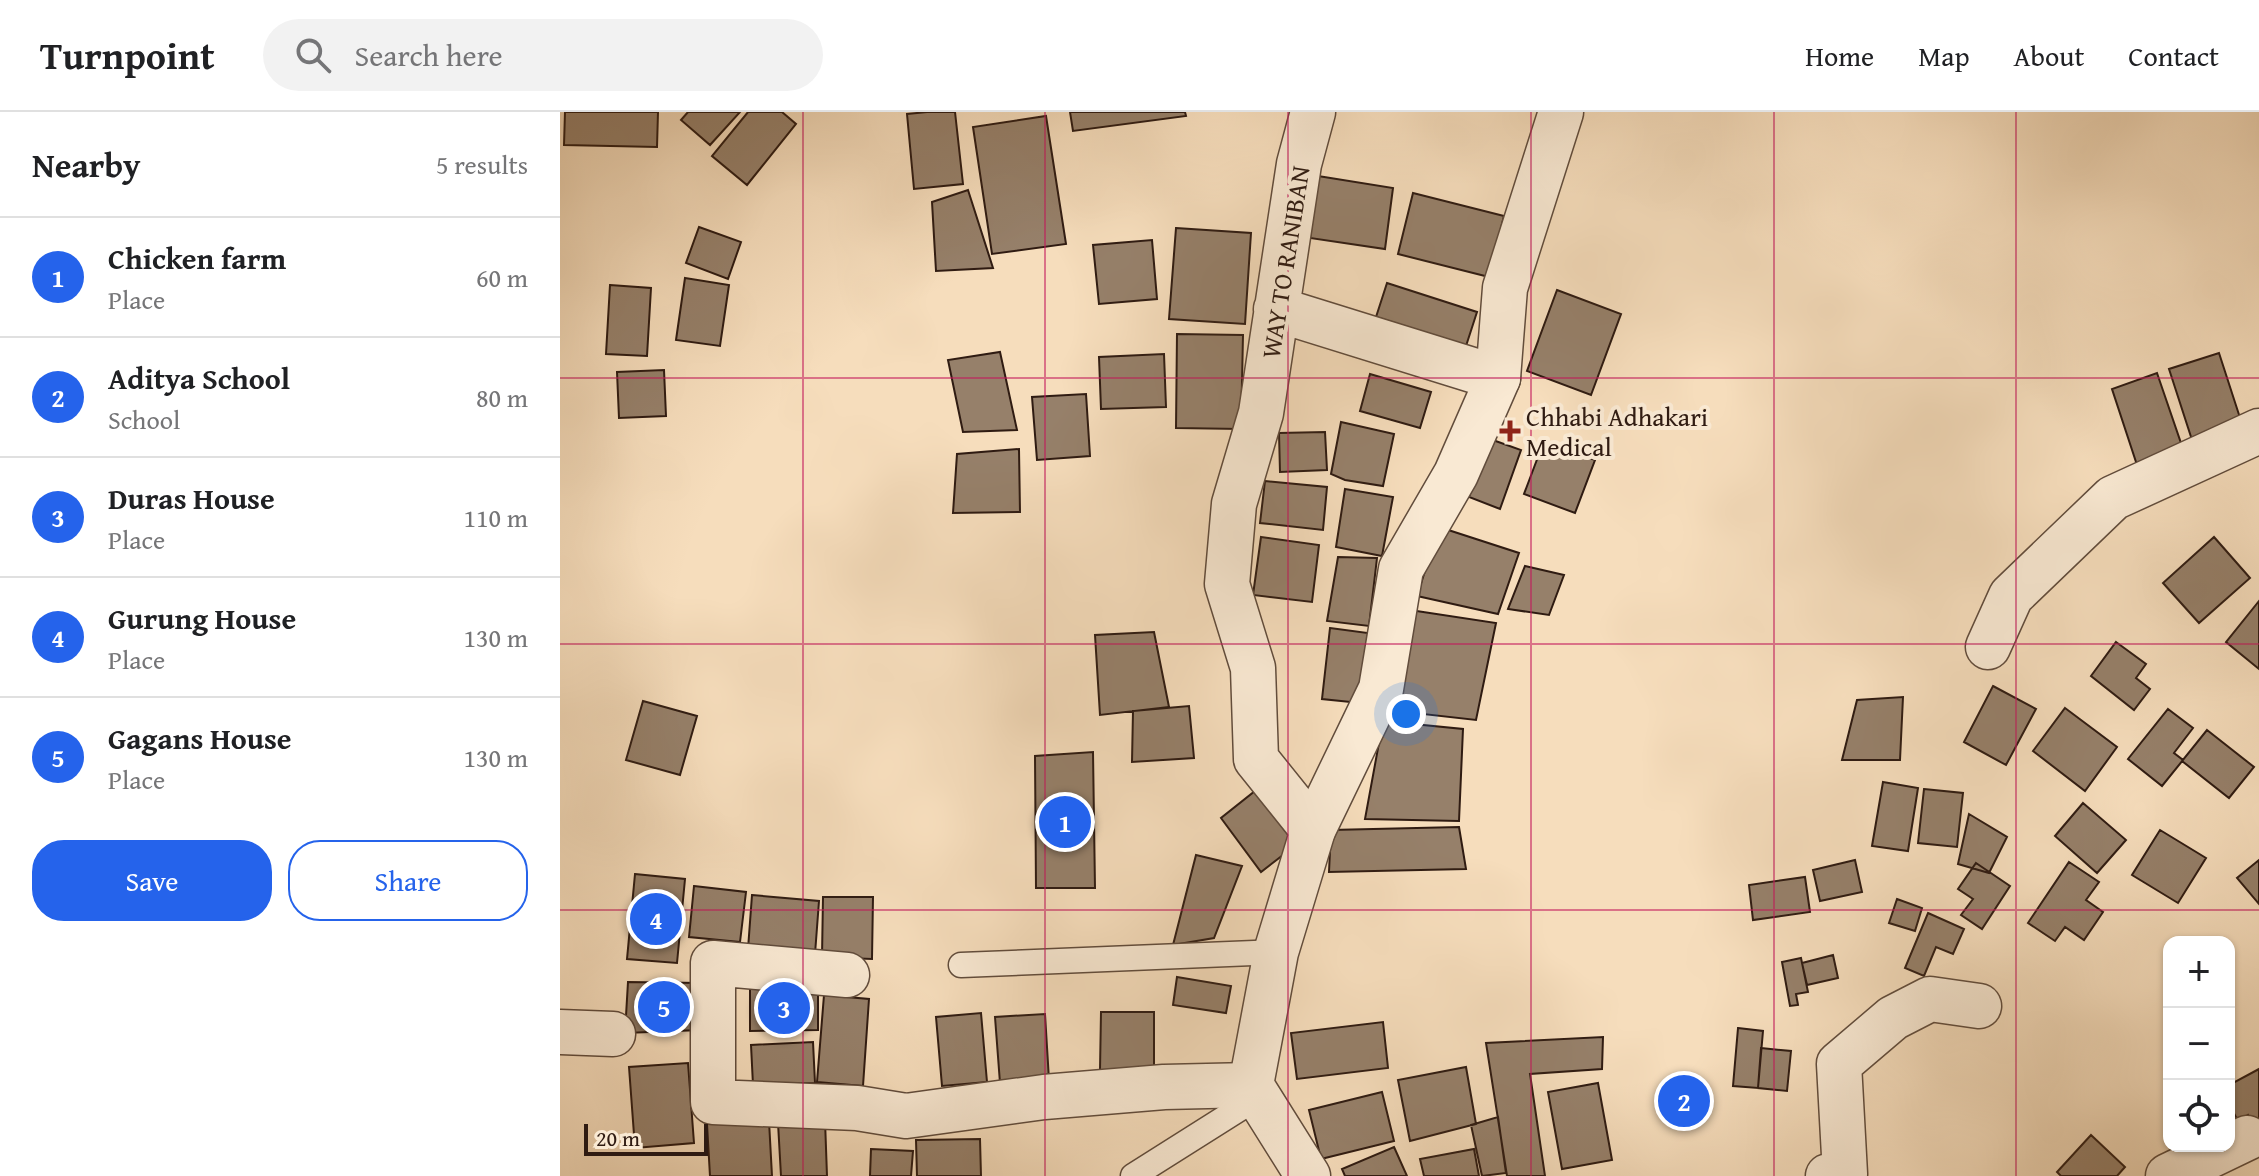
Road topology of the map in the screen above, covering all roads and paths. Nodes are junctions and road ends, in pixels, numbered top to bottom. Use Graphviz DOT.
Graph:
graph roads {
  1 [pos="1313,112"];
  2 [pos="1561,112"];
  3 [pos="1276,309"];
  4 [pos="1498,378"];
  5 [pos="2259,431"];
  6 [pos="1988,647"];
  7 [pos="1313,830"];
  8 [pos="1276,952"];
  9 [pos="961,965"];
  10 [pos="847,975"];
  11 [pos="1979,1006"];
  12 [pos="560,1032"];
  13 [pos="613,1034"];
  14 [pos="1254,1091"];
  15 [pos="2247,1138"];
  16 [pos="1840,1175"];
  17 [pos="1133,1176"];
  18 [pos="1308,1176"];
  19 [pos="2168,1176"];
  1 -- 3 [label="street, WAY TO RANIBAN"];
  2 -- 4 [label="street"];
  3 -- 4 [label="street"];
  3 -- 7 [label="street, WAY TO RANIBAN"];
  4 -- 7 [label="street"];
  5 -- 6 [label="street"];
  7 -- 8 [label="street"];
  8 -- 9 [label="lane"];
  8 -- 14 [label="street"];
  10 -- 14 [label="street"];
  11 -- 16 [label="street"];
  12 -- 13 [label="street"];
  14 -- 17 [label="lane"];
  14 -- 18 [label="street"];
  15 -- 19 [label="street"];
}
